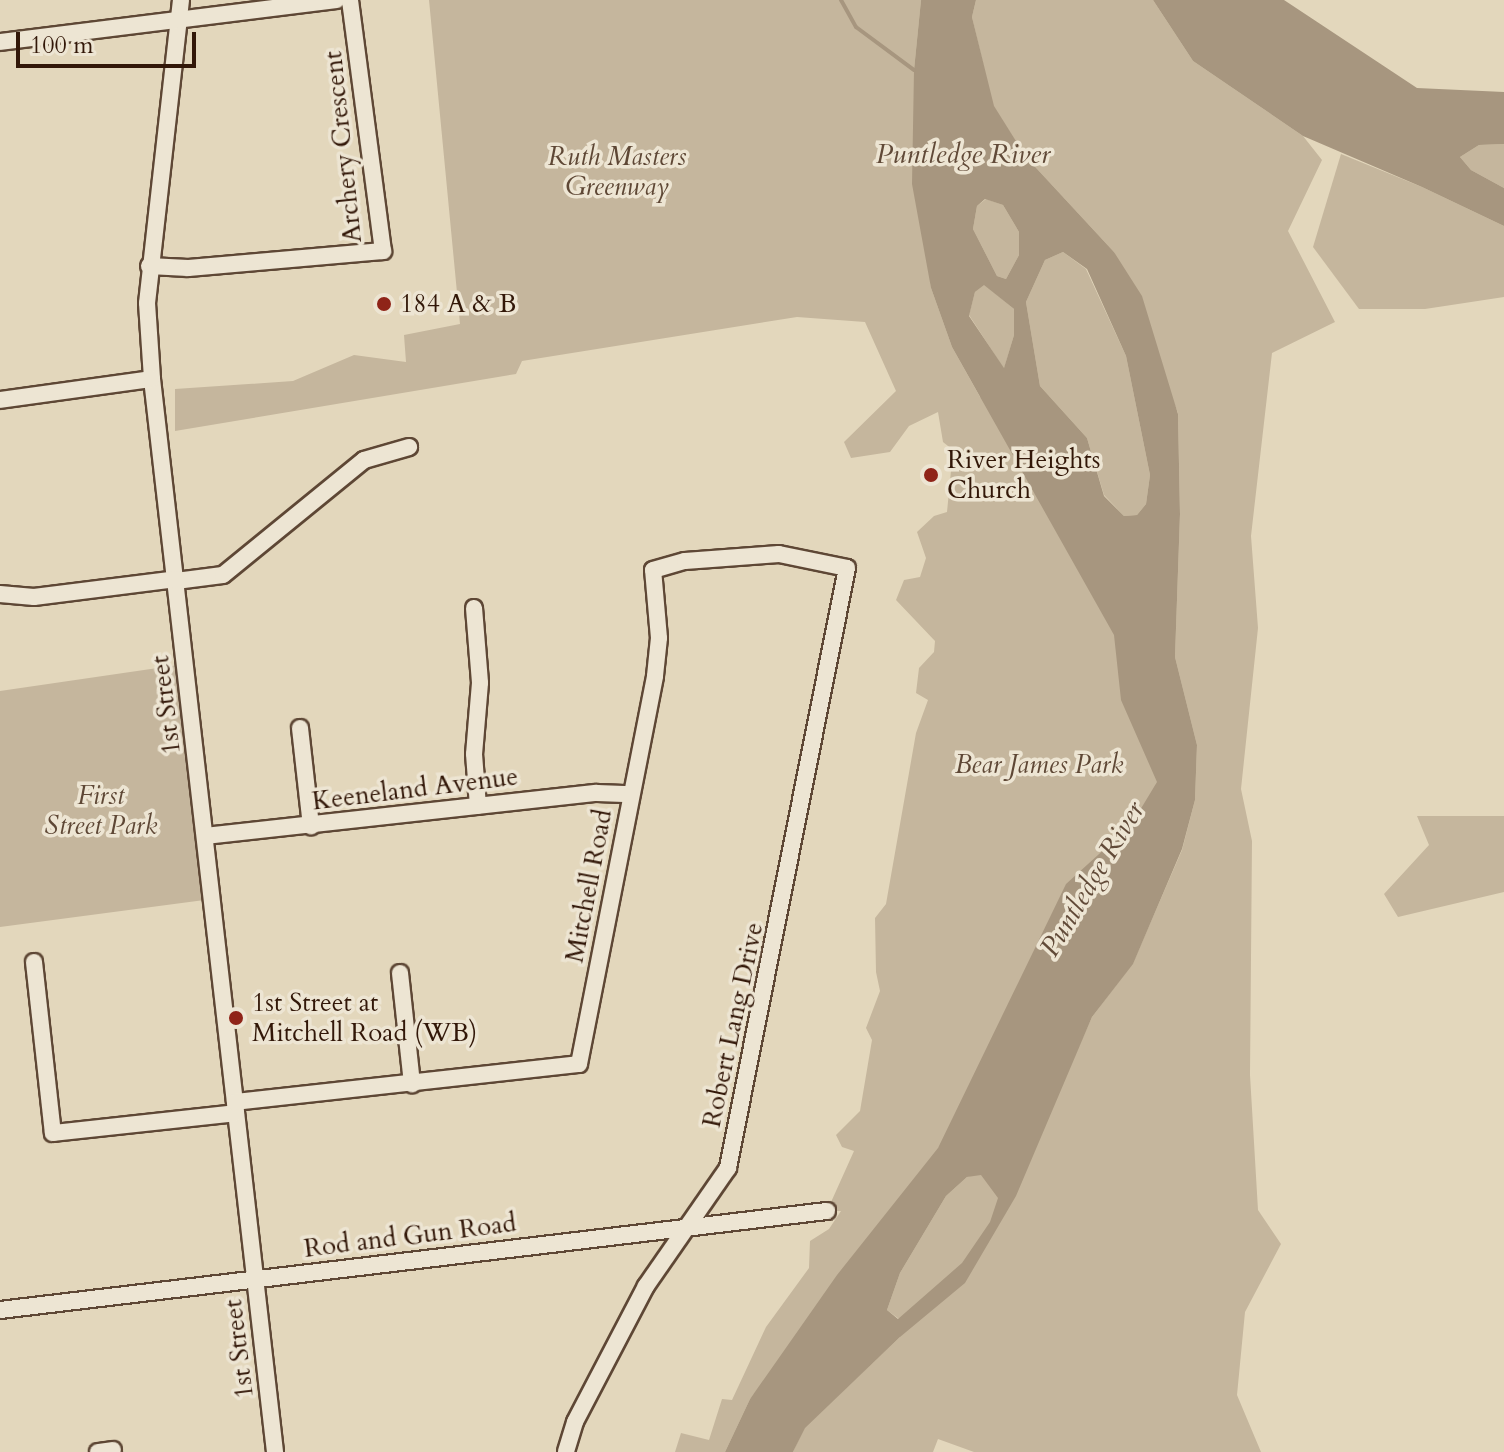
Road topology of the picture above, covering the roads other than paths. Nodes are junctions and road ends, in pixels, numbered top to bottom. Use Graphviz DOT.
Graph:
graph roads {
  1 [pos="181,0"];
  2 [pos="336,0"];
  3 [pos="350,0"];
  4 [pos="179,18"];
  5 [pos="0,42"];
  6 [pos="149,266"];
  7 [pos="152,379"];
  8 [pos="0,400"];
  9 [pos="409,447"];
  10 [pos="847,568"];
  11 [pos="176,580"];
  12 [pos="0,594"];
  13 [pos="474,608"];
  14 [pos="300,728"];
  15 [pos="631,794"];
  16 [pos="478,806"];
  17 [pos="311,826"];
  18 [pos="205,836"];
  19 [pos="34,962"];
  20 [pos="400,973"];
  21 [pos="412,1084"];
  22 [pos="236,1107"];
  23 [pos="827,1211"];
  24 [pos="684,1228"];
  25 [pos="255,1279"];
  26 [pos="0,1310"];
  27 [pos="275,1452"];
  28 [pos="566,1452"];
  1 -- 4 [label="street, 1st Street"];
  2 -- 4 [label="street"];
  3 -- 6 [label="street, Archery Crescent"];
  4 -- 5 [label="street"];
  4 -- 6 [label="street, 1st Street"];
  6 -- 7 [label="street, 1st Street"];
  7 -- 8 [label="street"];
  7 -- 11 [label="street, 1st Street"];
  9 -- 11 [label="street"];
  10 -- 15 [label="street, Mitchell Road"];
  10 -- 24 [label="street, Robert Lang Drive"];
  11 -- 12 [label="street"];
  11 -- 18 [label="street, 1st Street"];
  13 -- 16 [label="street"];
  14 -- 17 [label="street"];
  15 -- 16 [label="street, Keeneland Avenue"];
  15 -- 21 [label="street, Mitchell Road"];
  16 -- 17 [label="street, Keeneland Avenue"];
  17 -- 18 [label="street, Keeneland Avenue"];
  18 -- 22 [label="street, 1st Street"];
  19 -- 22 [label="street, Mitchell Road"];
  20 -- 21 [label="street"];
  21 -- 22 [label="street, Mitchell Road"];
  22 -- 25 [label="street, 1st Street"];
  23 -- 24 [label="street, Rod and Gun Road"];
  24 -- 25 [label="street, Rod and Gun Road"];
  24 -- 28 [label="street, Robert Lang Drive"];
  25 -- 26 [label="street, Rod and Gun Road"];
  25 -- 27 [label="street, 1st Street"];
}
